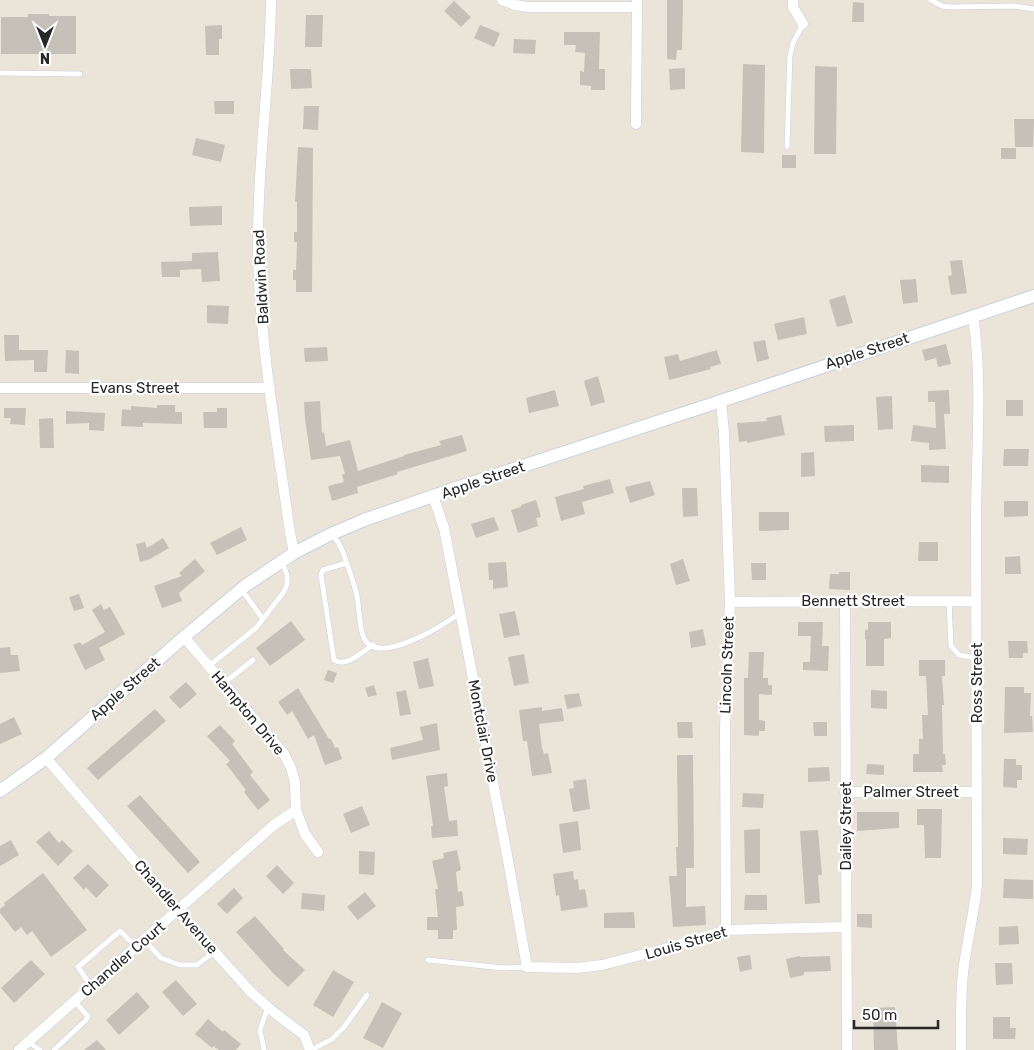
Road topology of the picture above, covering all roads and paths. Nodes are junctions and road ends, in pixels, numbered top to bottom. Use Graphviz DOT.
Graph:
graph roads {
  1 [pos="271,0"];
  2 [pos="502,0"];
  3 [pos="793,0"];
  4 [pos="931,0"];
  5 [pos="637,4"];
  6 [pos="1034,9"];
  7 [pos="803,24"];
  8 [pos="0,73"];
  9 [pos="80,74"];
  10 [pos="636,124"];
  11 [pos="787,147"];
  12 [pos="1034,296"];
  13 [pos="973,316"];
  14 [pos="0,388"];
  15 [pos="270,388"];
  16 [pos="721,401"];
  17 [pos="433,496"];
  18 [pos="329,535"];
  19 [pos="294,553"];
  20 [pos="282,560"];
  21 [pos="347,563"];
  22 [pos="241,589"];
  23 [pos="976,600"];
  24 [pos="846,601"];
  25 [pos="949,601"];
  26 [pos="730,602"];
  27 [pos="460,613"];
  28 [pos="263,619"];
  29 [pos="184,637"];
  30 [pos="373,645"];
  31 [pos="976,658"];
  32 [pos="253,660"];
  33 [pos="209,666"];
  34 [pos="224,684"];
  35 [pos="46,758"];
  36 [pos="0,791"];
  37 [pos="845,792"];
  38 [pos="977,792"];
  39 [pos="296,810"];
  40 [pos="318,852"];
  41 [pos="178,911"];
  42 [pos="846,927"];
  43 [pos="726,930"];
  44 [pos="140,944"];
  45 [pos="214,951"];
  46 [pos="428,960"];
  47 [pos="527,967"];
  48 [pos="91,986"];
  49 [pos="367,995"];
  50 [pos="74,1002"];
  51 [pos="268,1007"];
  52 [pos="28,1041"];
  53 [pos="19,1050"];
  54 [pos="40,1050"];
  55 [pos="54,1050"];
  56 [pos="264,1050"];
  57 [pos="310,1050"];
  58 [pos="847,1050"];
  59 [pos="961,1050"];
  1 -- 15 [label="street, Baldwin Road"];
  2 -- 5 [label="street"];
  3 -- 7 [label="street"];
  4 -- 6 [label="lane"];
  5 -- 10 [label="street"];
  7 -- 11 [label="lane"];
  8 -- 9 [label="lane"];
  12 -- 13 [label="street, Apple Street"];
  13 -- 16 [label="street, Apple Street"];
  13 -- 23 [label="street, Ross Street"];
  14 -- 15 [label="street, Evans Street"];
  15 -- 19 [label="street, Baldwin Road"];
  16 -- 17 [label="street, Apple Street"];
  16 -- 26 [label="street, Lincoln Street"];
  17 -- 18 [label="street, Apple Street"];
  17 -- 27 [label="street, Montclair Drive"];
  18 -- 19 [label="street, Apple Street"];
  18 -- 21 [label="lane"];
  19 -- 20 [label="street, Apple Street"];
  20 -- 22 [label="street, Apple Street"];
  20 -- 28 [label="lane"];
  21 -- 30 [label="lane"];
  21 -- 30 [label="lane"];
  22 -- 28 [label="lane"];
  22 -- 29 [label="street, Apple Street"];
  23 -- 25 [label="street, Bennett Street"];
  23 -- 31 [label="street, Ross Street"];
  24 -- 25 [label="street, Bennett Street"];
  24 -- 26 [label="street, Bennett Street"];
  24 -- 37 [label="street, Dailey Street"];
  25 -- 31 [label="lane"];
  26 -- 43 [label="street, Lincoln Street"];
  27 -- 30 [label="lane"];
  27 -- 47 [label="street, Montclair Drive"];
  28 -- 33 [label="lane"];
  29 -- 33 [label="street, Hampton Drive"];
  29 -- 35 [label="street, Apple Street"];
  31 -- 38 [label="street, Ross Street"];
  32 -- 34 [label="lane"];
  33 -- 34 [label="street, Hampton Drive"];
  34 -- 39 [label="street, Hampton Drive"];
  35 -- 36 [label="street, Apple Street"];
  35 -- 41 [label="street, Chandler Avenue"];
  37 -- 38 [label="street, Palmer Street"];
  37 -- 42 [label="street, Dailey Street"];
  38 -- 59 [label="street, Ross Street"];
  39 -- 40 [label="street, Hampton Drive"];
  39 -- 41 [label="street, Chandler Court"];
  41 -- 44 [label="street, Chandler Court"];
  41 -- 45 [label="street, Chandler Avenue"];
  42 -- 43 [label="street, Louis Street"];
  42 -- 58 [label="street, Dailey Street"];
  43 -- 47 [label="street, Louis Street"];
  44 -- 45 [label="lane"];
  44 -- 48 [label="street, Chandler Court"];
  44 -- 48 [label="lane"];
  45 -- 51 [label="street, Chandler Avenue"];
  46 -- 47 [label="lane"];
  48 -- 50 [label="street, Chandler Court"];
  49 -- 57 [label="lane"];
  50 -- 52 [label="street, Chandler Court"];
  50 -- 55 [label="lane"];
  51 -- 56 [label="lane"];
  51 -- 57 [label="street, Chandler Avenue"];
  52 -- 53 [label="street, Chandler Court"];
  52 -- 54 [label="lane"];
}
